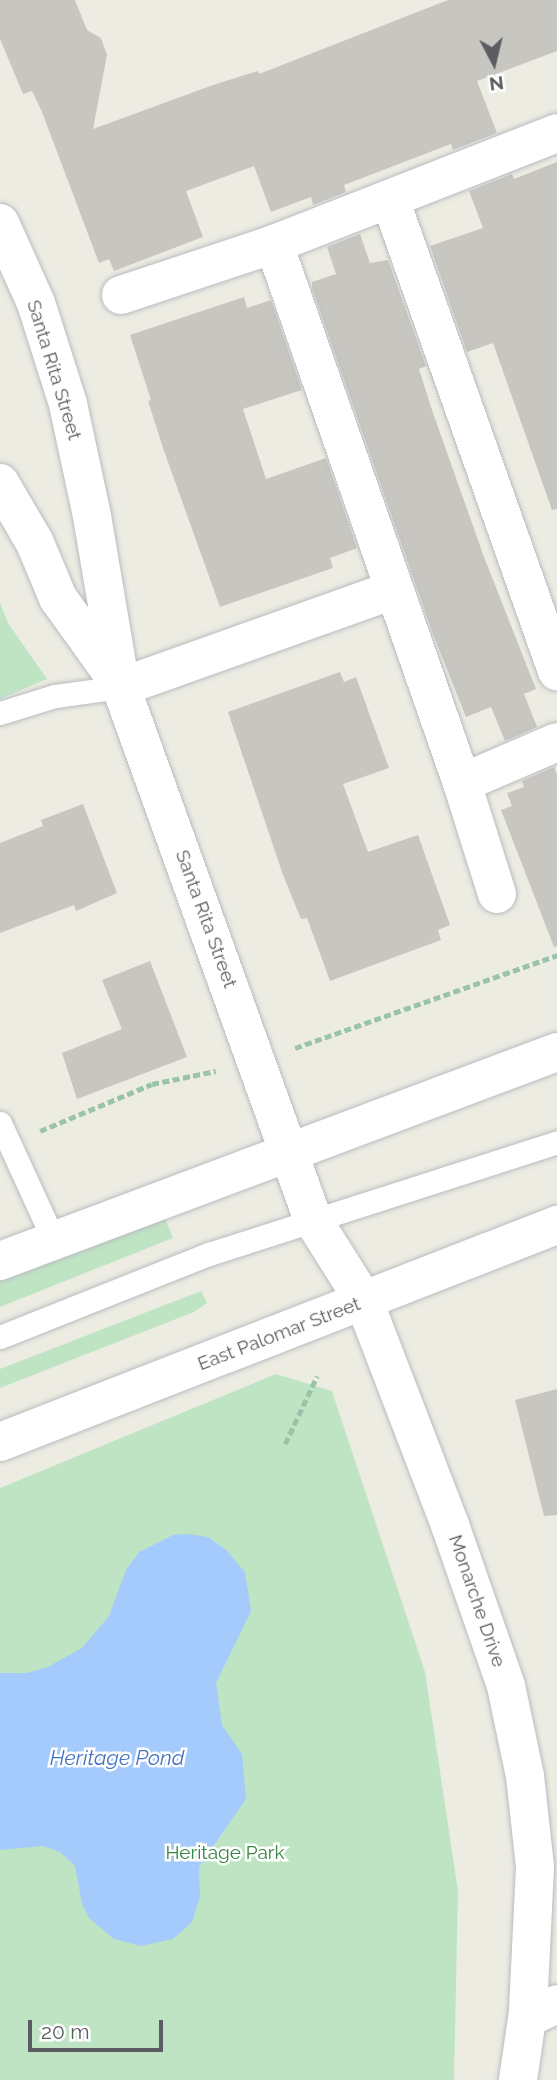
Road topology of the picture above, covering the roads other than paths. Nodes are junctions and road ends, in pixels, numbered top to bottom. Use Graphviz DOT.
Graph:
graph roads {
  1 [pos="557,133"];
  2 [pos="390,198"];
  3 [pos="0,223"];
  4 [pos="274,244"];
  5 [pos="121,295"];
  6 [pos="0,483"];
  7 [pos="393,590"];
  8 [pos="557,670"];
  9 [pos="121,687"];
  10 [pos="0,713"];
  11 [pos="557,742"];
  12 [pos="462,783"];
  13 [pos="497,894"];
  14 [pos="557,1052"];
  15 [pos="0,1123"];
  16 [pos="557,1142"];
  17 [pos="288,1153"];
  18 [pos="313,1220"];
  19 [pos="557,1224"];
  20 [pos="54,1241"];
  21 [pos="0,1261"];
  22 [pos="364,1301"];
  23 [pos="0,1337"];
  24 [pos="0,1442"];
  25 [pos="545,2014"];
  26 [pos="518,2080"];
  1 -- 2 [label="street"];
  2 -- 4 [label="street"];
  2 -- 8 [label="street"];
  3 -- 9 [label="street, Santa Rita Street"];
  4 -- 5 [label="street"];
  4 -- 7 [label="street"];
  6 -- 9 [label="street, Santa Rita Street"];
  7 -- 9 [label="street"];
  7 -- 12 [label="street"];
  9 -- 10 [label="lane"];
  9 -- 17 [label="street, Santa Rita Street"];
  11 -- 12 [label="street"];
  12 -- 13 [label="street"];
  14 -- 17 [label="street"];
  15 -- 20 [label="lane"];
  16 -- 18 [label="lane"];
  17 -- 18 [label="street, Monarche Drive"];
  17 -- 20 [label="street"];
  18 -- 22 [label="street, Monarche Drive"];
  18 -- 23 [label="lane"];
  19 -- 22 [label="street, East Palomar Street"];
  20 -- 21 [label="street"];
  22 -- 24 [label="street, East Palomar Street"];
  22 -- 25 [label="street, Monarche Drive"];
  25 -- 26 [label="street, Monarche Drive"];
}
